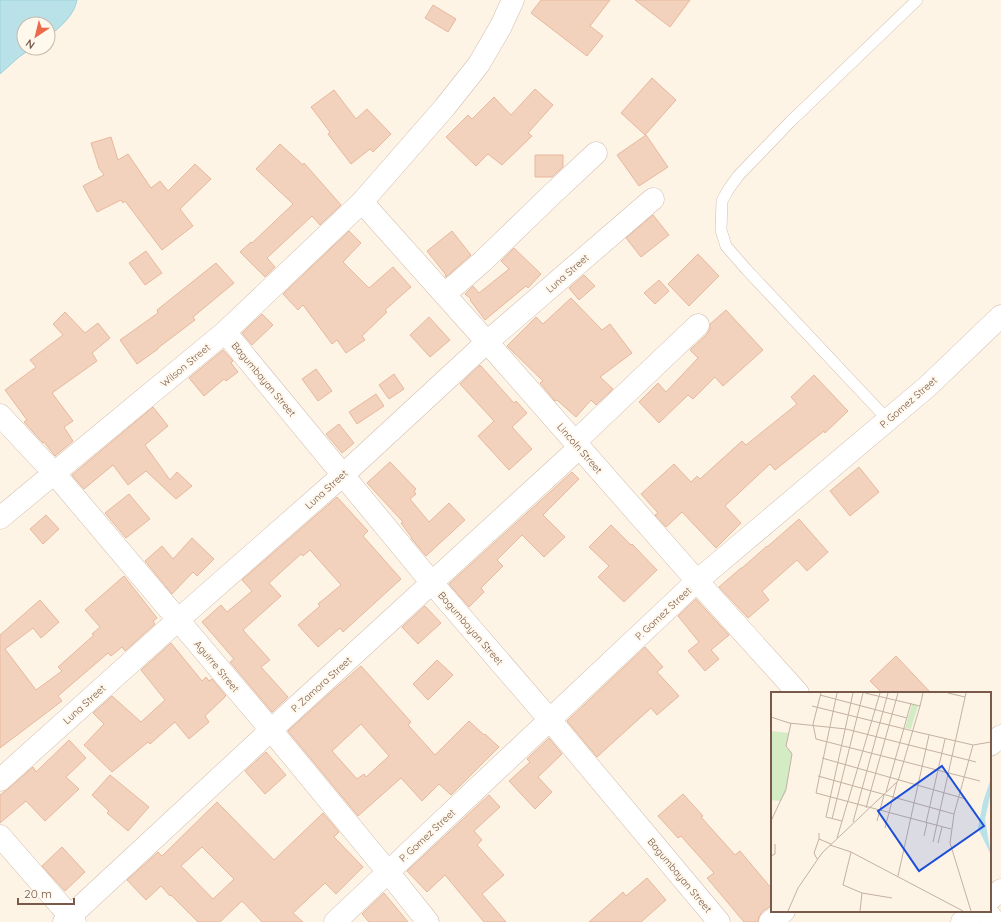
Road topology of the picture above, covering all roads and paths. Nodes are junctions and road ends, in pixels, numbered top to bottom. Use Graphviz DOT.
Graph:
graph roads {
  1 [pos="513,0"];
  2 [pos="917,0"];
  3 [pos="596,153"];
  4 [pos="653,199"];
  5 [pos="362,202"];
  6 [pos="444,294"];
  7 [pos="1001,316"];
  8 [pos="698,325"];
  9 [pos="225,332"];
  10 [pos="487,342"];
  11 [pos="0,415"];
  12 [pos="888,420"];
  13 [pos="577,445"];
  14 [pos="54,474"];
  15 [pos="343,474"];
  16 [pos="0,518"];
  17 [pos="697,581"];
  18 [pos="432,583"];
  19 [pos="178,620"];
  20 [pos="797,692"];
  21 [pos="550,720"];
  22 [pos="271,730"];
  23 [pos="1001,736"];
  24 [pos="991,744"];
  25 [pos="0,780"];
  26 [pos="0,836"];
  27 [pos="388,872"];
  28 [pos="1001,890"];
  29 [pos="991,898"];
  30 [pos="783,912"];
  31 [pos="975,912"];
  32 [pos="987,912"];
  33 [pos="70,920"];
  34 [pos="335,922"];
  35 [pos="428,922"];
  36 [pos="719,922"];
  37 [pos="770,922"];
  38 [pos="962,922"];
  39 [pos="995,922"];
  1 -- 5 [label="street, Wilson Street"];
  2 -- 12 [label="lane"];
  3 -- 6 [label="street"];
  4 -- 10 [label="street, Luna Street"];
  5 -- 6 [label="street, Lincoln Street"];
  5 -- 9 [label="street, Wilson Street"];
  6 -- 10 [label="street, Lincoln Street"];
  7 -- 12 [label="street, P. Gomez Street"];
  8 -- 13 [label="street, P. Zamora Street"];
  9 -- 14 [label="street, Wilson Street"];
  9 -- 15 [label="street, Bagumbayan Street"];
  10 -- 13 [label="street, Lincoln Street"];
  10 -- 15 [label="street, Luna Street"];
  11 -- 14 [label="street, Aguirre Street"];
  12 -- 17 [label="street, P. Gomez Street"];
  13 -- 17 [label="street, Lincoln Street"];
  13 -- 18 [label="street, P. Zamora Street"];
  14 -- 16 [label="street, Wilson Street"];
  14 -- 19 [label="street, Aguirre Street"];
  15 -- 18 [label="street, Bagumbayan Street"];
  15 -- 19 [label="street, Luna Street"];
  17 -- 20 [label="street, Lincoln Street"];
  17 -- 21 [label="street, P. Gomez Street"];
  18 -- 21 [label="street, Bagumbayan Street"];
  18 -- 22 [label="street, P. Zamora Street"];
  19 -- 22 [label="street, Aguirre Street"];
  19 -- 25 [label="street, Luna Street"];
  21 -- 27 [label="street, P. Gomez Street"];
  21 -- 36 [label="street, Bagumbayan Street"];
  22 -- 27 [label="street, Aguirre Street"];
  22 -- 33 [label="street, P. Zamora Street"];
  23 -- 24 [label="street"];
  26 -- 33 [label="street"];
  27 -- 34 [label="street, P. Gomez Street"];
  27 -- 35 [label="street, Aguirre Street"];
  28 -- 29 [label="street"];
  30 -- 37 [label="street"];
  31 -- 38 [label="street"];
  32 -- 39 [label="street"];
}
